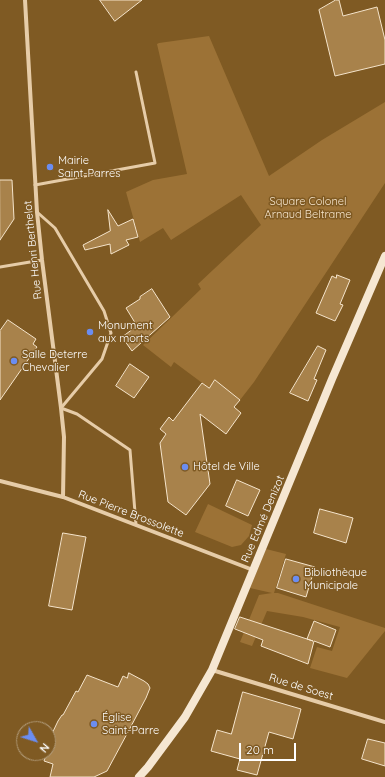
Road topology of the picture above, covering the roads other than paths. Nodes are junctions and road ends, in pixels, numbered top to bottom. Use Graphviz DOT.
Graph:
graph roads {
  1 [pos="25,0"];
  2 [pos="136,72"];
  3 [pos="35,185"];
  4 [pos="37,212"];
  5 [pos="385,256"];
  6 [pos="42,260"];
  7 [pos="0,267"];
  8 [pos="61,408"];
  9 [pos="0,481"];
  10 [pos="63,498"];
  11 [pos="136,525"];
  12 [pos="253,570"];
  13 [pos="212,670"];
  14 [pos="385,722"];
  15 [pos="139,777"];
  1 -- 3 [label="street, Rue Henri Berthelot"];
  2 -- 3 [label="lane"];
  3 -- 4 [label="street, Rue Henri Berthelot"];
  4 -- 6 [label="street, Rue Henri Berthelot"];
  4 -- 8 [label="lane"];
  5 -- 12 [label="street, Rue Edmé Denizot"];
  6 -- 7 [label="lane"];
  6 -- 8 [label="street, Rue Henri Berthelot"];
  8 -- 10 [label="street, Rue Henri Berthelot"];
  8 -- 11 [label="lane"];
  9 -- 10 [label="street, Rue Pierre Brossolette"];
  10 -- 11 [label="street, Rue Pierre Brossolette"];
  11 -- 12 [label="street, Rue Pierre Brossolette"];
  12 -- 13 [label="street, Rue Edmé Denizot"];
  13 -- 14 [label="street, Rue de Soest"];
  13 -- 15 [label="street, Rue Edmé Denizot"];
}
